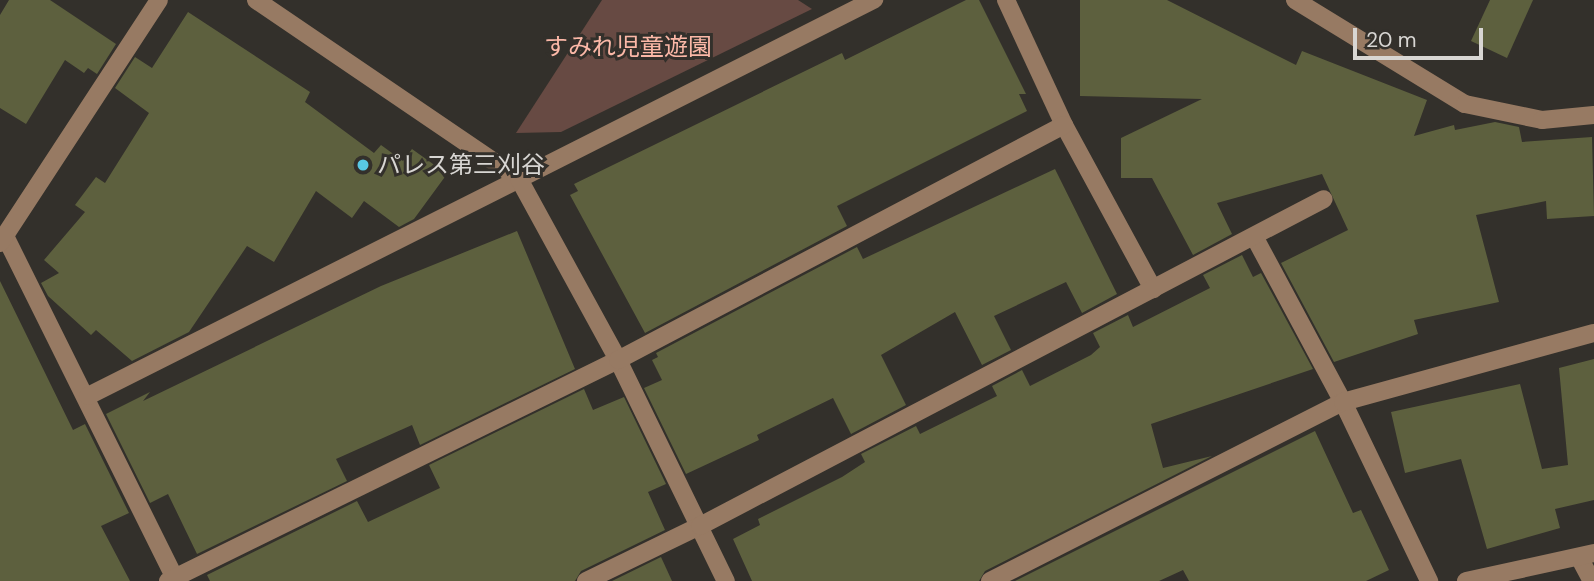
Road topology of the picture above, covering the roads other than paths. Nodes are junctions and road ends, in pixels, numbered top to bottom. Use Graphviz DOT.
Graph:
graph roads {
  1 [pos="159,0"];
  2 [pos="256,0"];
  3 [pos="874,0"];
  4 [pos="1006,0"];
  5 [pos="1295,0"];
  6 [pos="1594,115"];
  7 [pos="1064,125"];
  8 [pos="519,179"];
  9 [pos="1324,199"];
  10 [pos="1255,238"];
  11 [pos="2,239"];
  12 [pos="1153,289"];
  13 [pos="1594,333"];
  14 [pos="618,360"];
  15 [pos="88,396"];
  16 [pos="1343,402"];
  17 [pos="700,526"];
  18 [pos="1587,555"];
  19 [pos="172,579"];
  20 [pos="586,581"];
  21 [pos="726,581"];
  22 [pos="990,581"];
  23 [pos="1429,581"];
  24 [pos="1466,581"];
  25 [pos="1592,581"];
  1 -- 11 [label="street"];
  2 -- 8 [label="street"];
  3 -- 8 [label="street"];
  4 -- 7 [label="street"];
  5 -- 6 [label="street"];
  7 -- 12 [label="street"];
  7 -- 14 [label="street"];
  8 -- 14 [label="street"];
  8 -- 15 [label="street"];
  9 -- 10 [label="street"];
  10 -- 12 [label="street"];
  10 -- 16 [label="street"];
  11 -- 15 [label="street"];
  12 -- 17 [label="street"];
  13 -- 16 [label="street"];
  14 -- 17 [label="street"];
  14 -- 19 [label="street"];
  15 -- 19 [label="street"];
  16 -- 22 [label="street"];
  16 -- 23 [label="street"];
  17 -- 20 [label="street"];
  17 -- 21 [label="street"];
  18 -- 24 [label="street"];
  18 -- 25 [label="street"];
}
